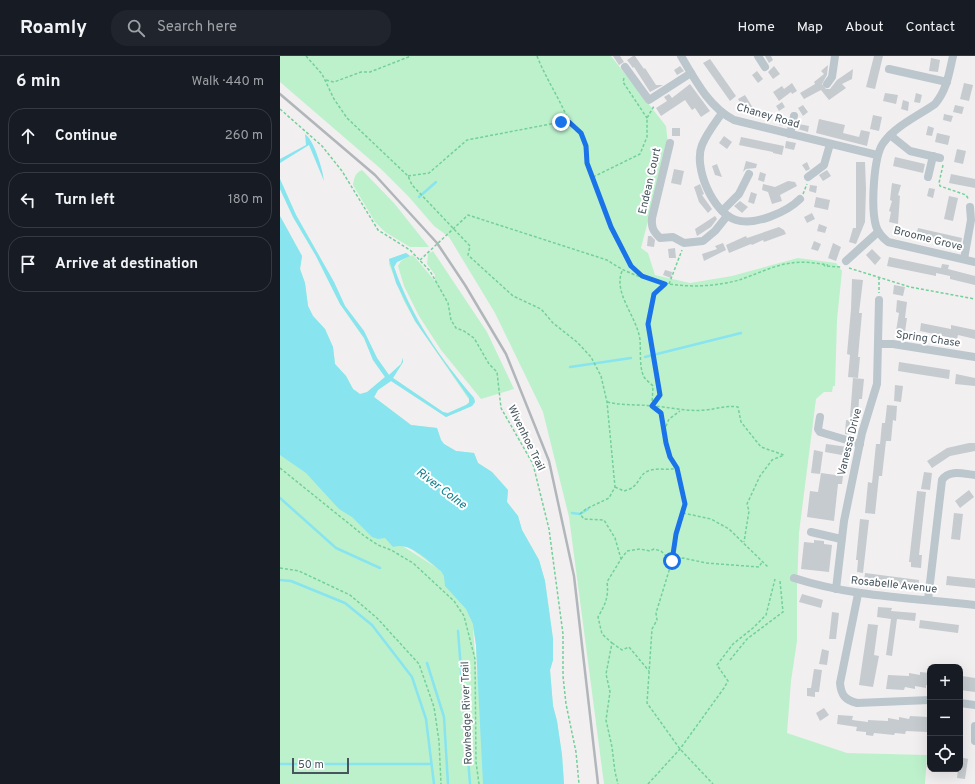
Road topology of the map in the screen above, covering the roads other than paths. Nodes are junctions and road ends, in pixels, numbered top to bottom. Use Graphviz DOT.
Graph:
graph roads {
  1 [pos="681,56"];
  2 [pos="758,56"];
  3 [pos="835,56"];
  4 [pos="953,56"];
  5 [pos="765,67"];
  6 [pos="889,69"];
  7 [pos="627,70"];
  8 [pos="691,73"];
  9 [pos="947,82"];
  10 [pos="827,84"];
  11 [pos="722,114"];
  12 [pos="794,116"];
  13 [pos="790,134"];
  14 [pos="890,135"];
  15 [pos="670,143"];
  16 [pos="830,144"];
  17 [pos="877,155"];
  18 [pos="749,174"];
  19 [pos="808,177"];
  20 [pos="928,177"];
  21 [pos="800,199"];
  22 [pos="970,207"];
  23 [pos="724,213"];
  24 [pos="878,232"];
  25 [pos="964,259"];
  26 [pos="975,262"];
  27 [pos="845,265"];
  28 [pos="879,300"];
  29 [pos="878,344"];
  30 [pos="975,357"];
  31 [pos="820,417"];
  32 [pos="860,444"];
  33 [pos="975,475"];
  34 [pos="811,532"];
  35 [pos="841,539"];
  36 [pos="794,578"];
  37 [pos="836,590"];
  38 [pos="858,594"];
  39 [pos="928,600"];
  40 [pos="975,605"];
  41 [pos="927,700"];
  42 [pos="963,703"];
  43 [pos="975,705"];
  44 [pos="975,726"];
  45 [pos="975,741"];
  1 -- 8 [label="street, Chaney Road"];
  2 -- 5 [label="street"];
  3 -- 10 [label="street"];
  4 -- 9 [label="street, Broome Grove"];
  6 -- 9 [label="street"];
  7 -- 8 [label="street"];
  8 -- 11 [label="street, Chaney Road"];
  9 -- 14 [label="street, Broome Grove"];
  11 -- 13 [label="street, Chaney Road"];
  11 -- 23 [label="street"];
  12 -- 13 [label="street"];
  13 -- 16 [label="street, Chaney Road"];
  14 -- 17 [label="street, Broome Grove"];
  14 -- 20 [label="street"];
  15 -- 23 [label="street, Endean Court"];
  16 -- 17 [label="street, Chaney Road"];
  16 -- 19 [label="street"];
  17 -- 24 [label="street, Broome Grove"];
  18 -- 23 [label="street, Endean Court"];
  21 -- 23 [label="street"];
  22 -- 25 [label="street"];
  24 -- 25 [label="street, Broome Grove"];
  24 -- 27 [label="street, Broome Grove"];
  25 -- 26 [label="street, Broome Grove"];
  28 -- 29 [label="street, Vanessa Drive"];
  29 -- 30 [label="street, Spring Chase"];
  29 -- 32 [label="street, Vanessa Drive"];
  31 -- 32 [label="street"];
  32 -- 35 [label="street, Vanessa Drive"];
  33 -- 39 [label="street"];
  34 -- 35 [label="street"];
  35 -- 37 [label="street, Vanessa Drive"];
  36 -- 37 [label="street, Rosabelle Avenue"];
  37 -- 38 [label="street, Rosabelle Avenue"];
  38 -- 39 [label="street, Rosabelle Avenue"];
  38 -- 41 [label="street"];
  39 -- 40 [label="street, Rosabelle Avenue"];
  42 -- 43 [label="street"];
  44 -- 45 [label="street"];
}
